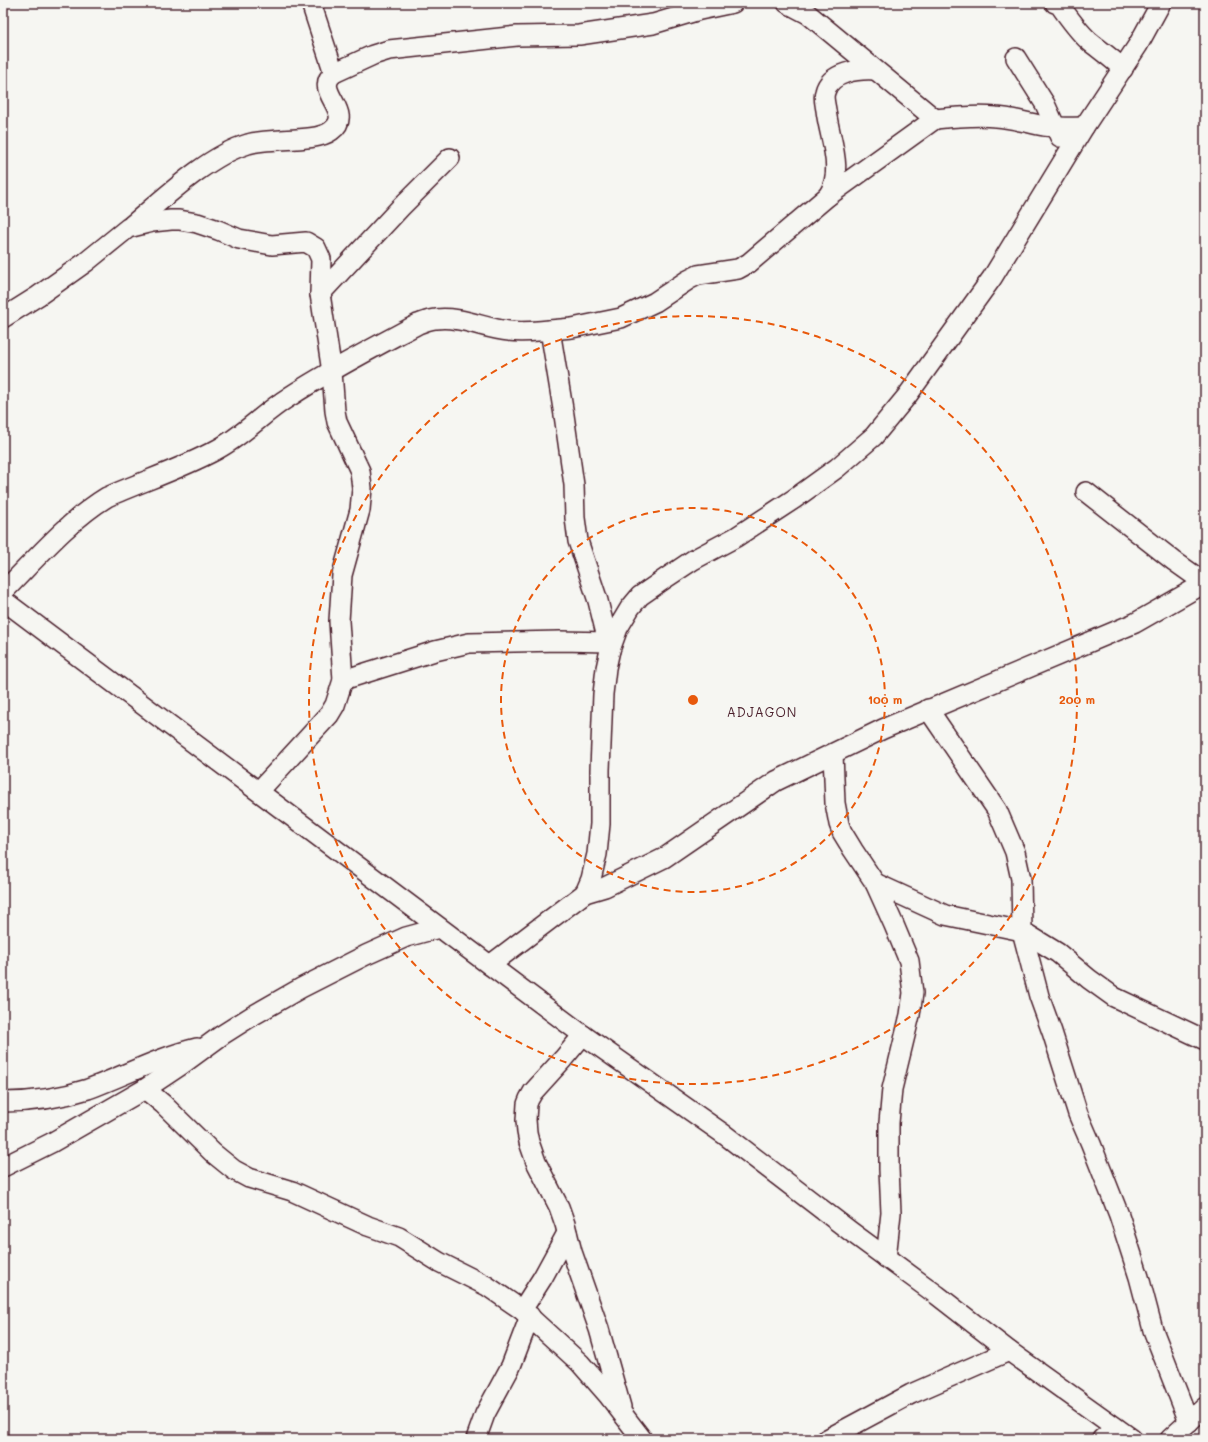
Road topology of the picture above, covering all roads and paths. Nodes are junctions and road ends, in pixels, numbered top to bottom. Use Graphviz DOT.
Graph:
graph roads {
  1 [pos="311,3"];
  2 [pos="733,3"];
  3 [pos="787,3"];
  4 [pos="1059,3"];
  5 [pos="1161,3"];
  6 [pos="1016,58"];
  7 [pos="1123,69"];
  8 [pos="875,70"];
  9 [pos="334,73"];
  10 [pos="935,119"];
  11 [pos="1056,127"];
  12 [pos="1084,127"];
  13 [pos="1068,154"];
  14 [pos="450,158"];
  15 [pos="828,196"];
  16 [pos="128,228"];
  17 [pos="320,294"];
  18 [pos="3,318"];
  19 [pos="550,330"];
  20 [pos="332,372"];
  21 [pos="1086,492"];
  22 [pos="1205,583"];
  23 [pos="3,592"];
  24 [pos="3,600"];
  25 [pos="609,646"];
  26 [pos="343,680"];
  27 [pos="928,709"];
  28 [pos="833,754"];
  29 [pos="259,792"];
  30 [pos="874,883"];
  31 [pos="585,893"];
  32 [pos="440,928"];
  33 [pos="1022,931"];
  34 [pos="490,965"];
  35 [pos="583,1035"];
  36 [pos="1205,1040"];
  37 [pos="208,1045"];
  38 [pos="145,1089"];
  39 [pos="3,1102"];
  40 [pos="3,1167"];
  41 [pos="567,1233"];
  42 [pos="886,1258"];
  43 [pos="526,1313"];
  44 [pos="1010,1351"];
  45 [pos="1205,1407"];
  46 [pos="623,1414"];
  47 [pos="1189,1422"];
  48 [pos="1109,1433"];
  49 [pos="476,1439"];
  50 [pos="628,1439"];
  51 [pos="642,1439"];
  52 [pos="826,1439"];
  53 [pos="1132,1439"];
  54 [pos="1170,1439"];
  1 -- 9 [label="street"];
  2 -- 9 [label="street"];
  3 -- 8 [label="street"];
  4 -- 7 [label="street"];
  5 -- 7 [label="street"];
  6 -- 11 [label="street"];
  7 -- 12 [label="street"];
  8 -- 10 [label="street"];
  8 -- 15 [label="street"];
  9 -- 16 [label="street"];
  10 -- 11 [label="street"];
  10 -- 15 [label="street"];
  11 -- 12 [label="street"];
  11 -- 13 [label="street"];
  12 -- 13 [label="street"];
  13 -- 25 [label="street"];
  14 -- 17 [label="street"];
  15 -- 19 [label="street"];
  16 -- 17 [label="street"];
  16 -- 18 [label="street"];
  17 -- 20 [label="street"];
  19 -- 20 [label="street"];
  19 -- 25 [label="street"];
  20 -- 23 [label="street"];
  20 -- 26 [label="street"];
  21 -- 22 [label="street"];
  22 -- 27 [label="street"];
  24 -- 29 [label="street"];
  25 -- 26 [label="street"];
  25 -- 31 [label="street"];
  26 -- 29 [label="street"];
  27 -- 28 [label="street"];
  27 -- 33 [label="street"];
  28 -- 30 [label="street"];
  28 -- 31 [label="street"];
  29 -- 32 [label="street"];
  30 -- 33 [label="street"];
  30 -- 42 [label="street"];
  31 -- 34 [label="street"];
  32 -- 34 [label="street"];
  32 -- 37 [label="street"];
  33 -- 36 [label="street"];
  33 -- 47 [label="street"];
  34 -- 35 [label="street"];
  35 -- 41 [label="street"];
  35 -- 42 [label="street"];
  37 -- 38 [label="street"];
  37 -- 39 [label="street"];
  38 -- 40 [label="street"];
  38 -- 43 [label="street"];
  41 -- 43 [label="street"];
  41 -- 46 [label="street"];
  42 -- 44 [label="street"];
  43 -- 46 [label="street"];
  43 -- 49 [label="street"];
  44 -- 48 [label="street"];
  44 -- 52 [label="street"];
  45 -- 47 [label="street"];
  46 -- 50 [label="street"];
  46 -- 51 [label="street"];
  47 -- 54 [label="street"];
  48 -- 53 [label="street"];
}
